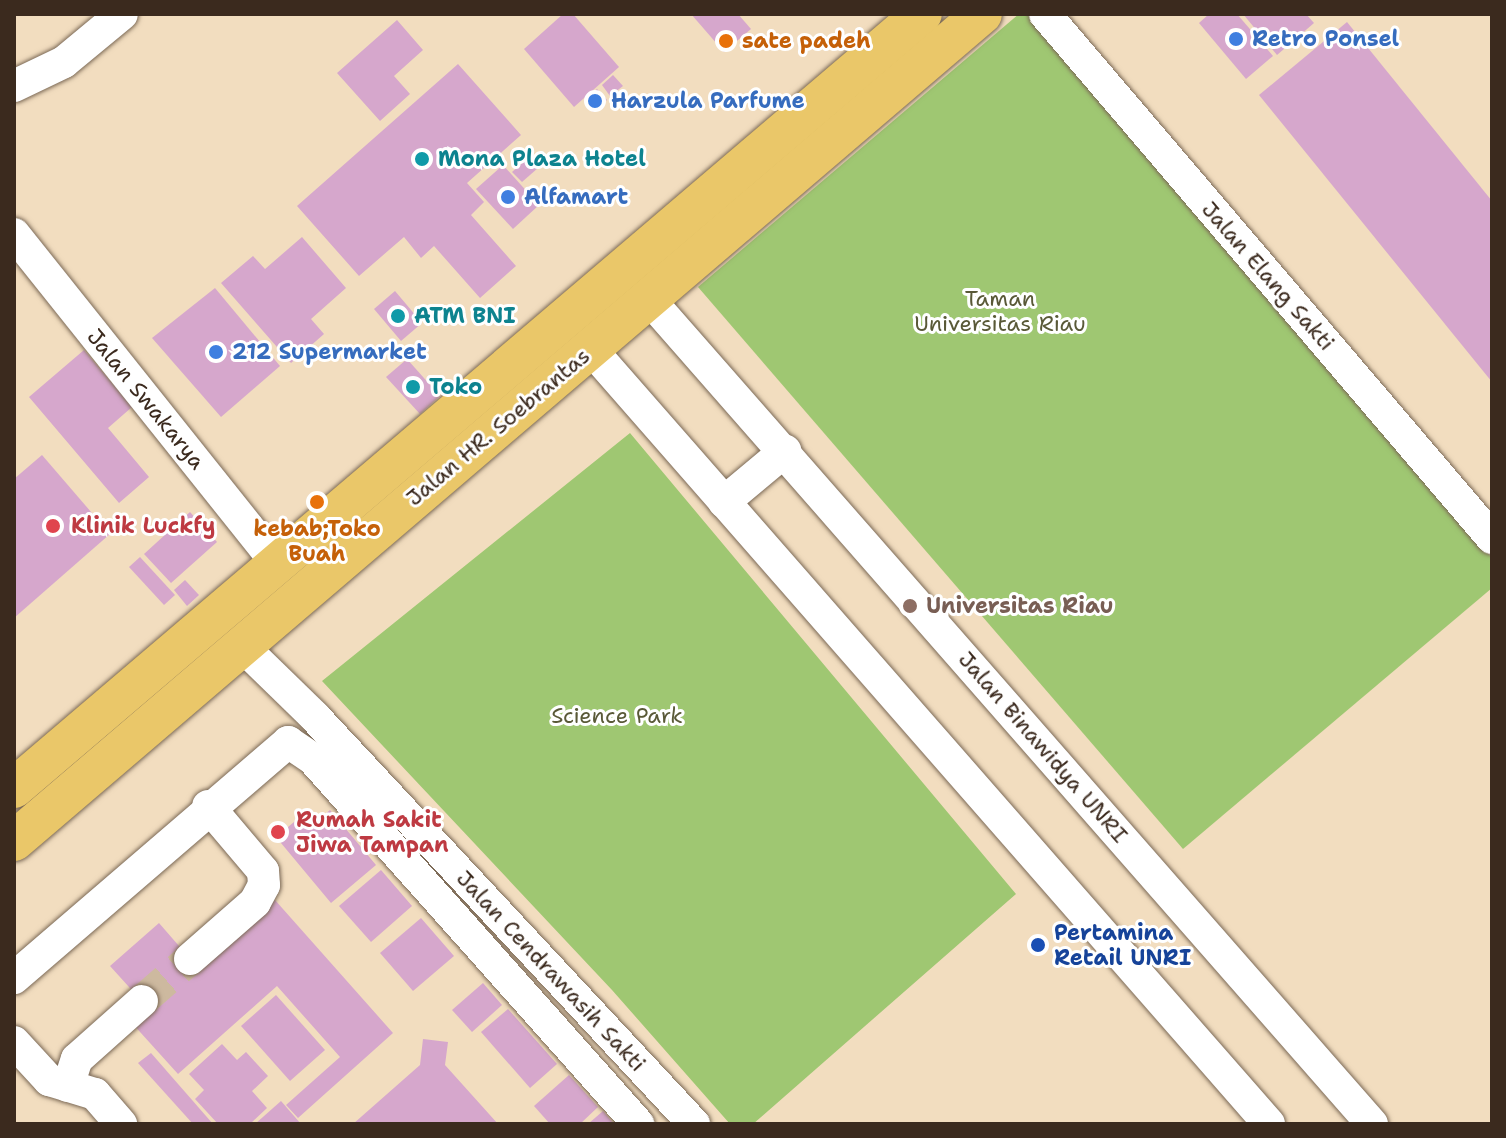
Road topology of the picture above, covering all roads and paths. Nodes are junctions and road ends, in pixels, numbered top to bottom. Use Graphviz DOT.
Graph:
graph roads {
  1 [pos="122,14"];
  2 [pos="982,14"];
  3 [pos="1045,14"];
  4 [pos="911,40"];
  5 [pos="14,86"];
  6 [pos="14,234"];
  7 [pos="649,299"];
  8 [pos="590,348"];
  9 [pos="785,451"];
  10 [pos="724,502"];
  11 [pos="1492,538"];
  12 [pos="277,563"];
  13 [pos="241,645"];
  14 [pos="14,788"];
  15 [pos="208,806"];
  16 [pos="14,841"];
  17 [pos="190,959"];
  18 [pos="14,978"];
  19 [pos="142,1001"];
  20 [pos="14,1042"];
  21 [pos="68,1086"];
  22 [pos="121,1124"];
  23 [pos="638,1124"];
  24 [pos="694,1124"];
  25 [pos="1269,1124"];
  26 [pos="1372,1124"];
  1 -- 5 [label="street"];
  2 -- 4 [label="main road, Jalan HR. Soebrantas"];
  3 -- 11 [label="street, Jalan Elang Sakti"];
  4 -- 7 [label="main road, Jalan HR. Soebrantas"];
  4 -- 12 [label="main road, Jalan HR. Soebrantas"];
  6 -- 12 [label="street, Jalan Swakarya"];
  7 -- 8 [label="main road, Jalan HR. Soebrantas"];
  7 -- 9 [label="street, Jalan Binawidya UNRI"];
  8 -- 10 [label="street"];
  8 -- 13 [label="main road, Jalan HR. Soebrantas"];
  9 -- 10 [label="street"];
  9 -- 26 [label="street, Jalan Binawidya UNRI"];
  10 -- 25 [label="street"];
  12 -- 14 [label="main road, Jalan HR. Soebrantas"];
  13 -- 16 [label="main road, Jalan HR. Soebrantas"];
  13 -- 24 [label="street, Jalan Cendrawasih Sakti"];
  15 -- 17 [label="street"];
  15 -- 18 [label="street"];
  15 -- 23 [label="street"];
  19 -- 21 [label="street"];
  20 -- 21 [label="street"];
  21 -- 22 [label="street"];
}
